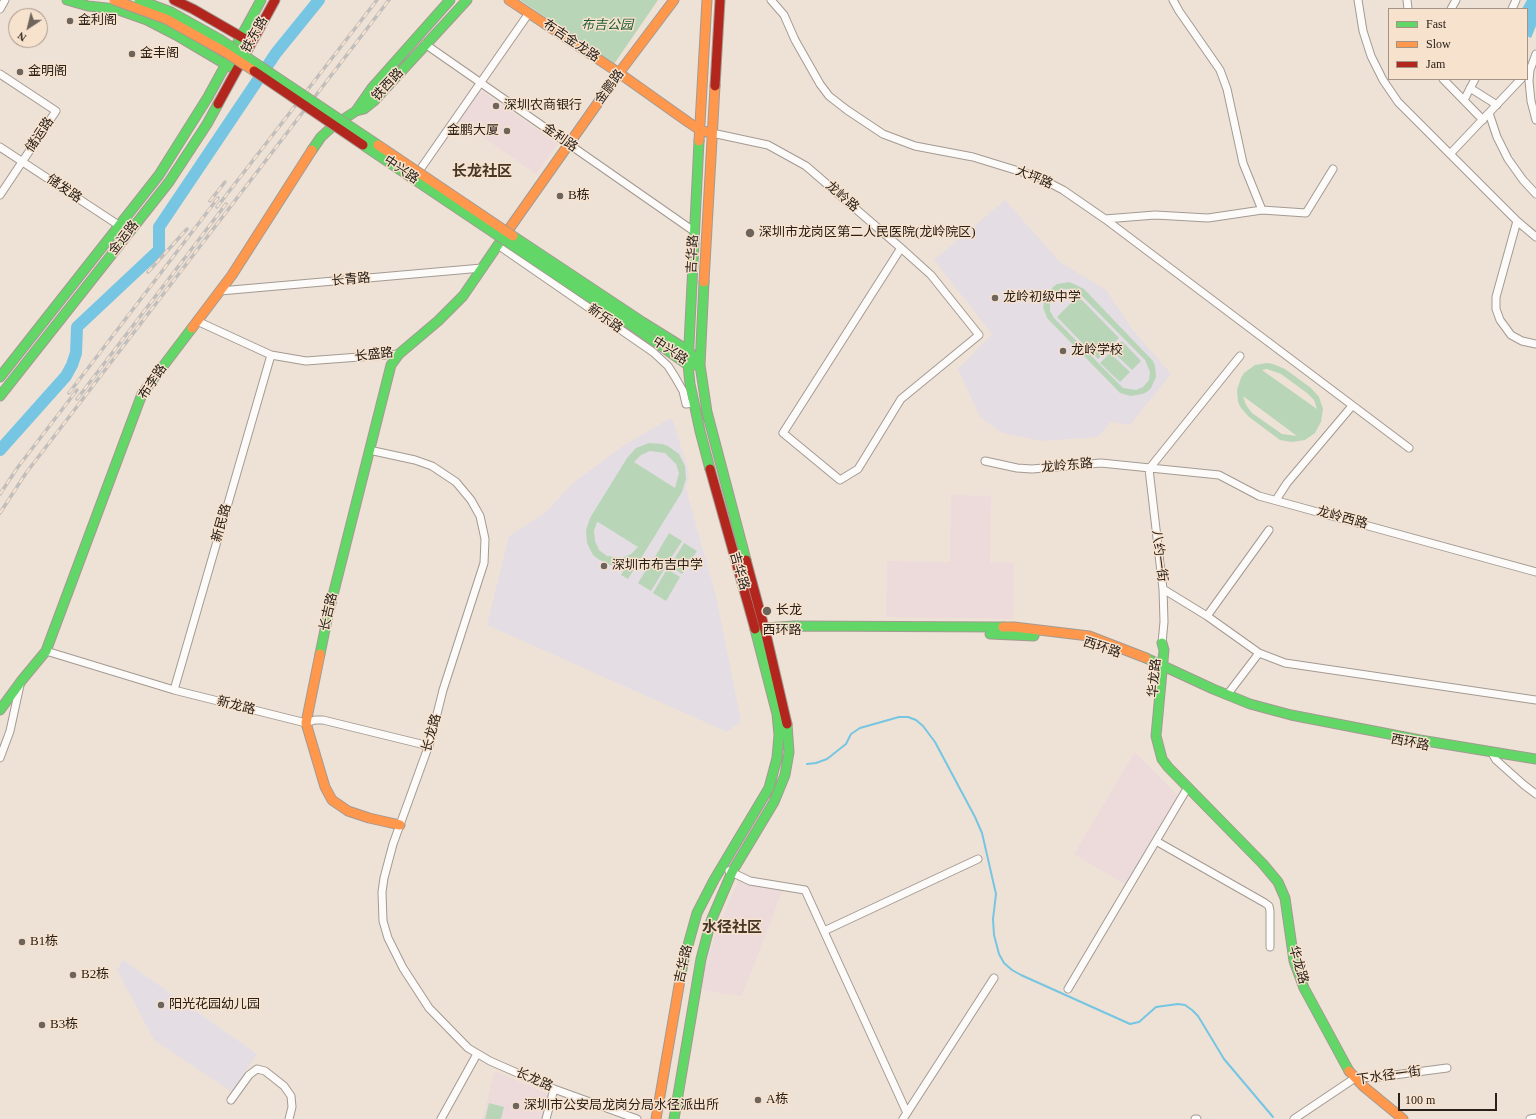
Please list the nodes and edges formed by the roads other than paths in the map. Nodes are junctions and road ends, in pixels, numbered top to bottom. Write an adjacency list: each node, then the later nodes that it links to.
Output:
1 (5, 0): 17 (street)
2 (67, 0): 25 (main road)
3 (114, 0): 64 (main road, 中兴路, bridge)
4 (139, 0): 64 (main road, 中兴路, bridge)
5 (174, 0): 21 (main road)
6 (261, 0): 21 (main road, 铁东路)
7 (275, 0): 22 (main road, 铁东路)
8 (450, 0): 19 (main road, 铁西路)
9 (467, 0): 20 (main road, 铁西路)
10 (509, 0): 18 (main road, 布吉金龙路)
11 (674, 0): 28 (main road, 金鹏路)
12 (707, 0): 42 (main road, 吉华路)
13 (720, 0): 43 (main road, 吉华路)
14 (771, 0): 53 (street, 大坪路)
15 (1173, 0): 52 (street)
16 (1358, 0): 46 (street)
17 (0, 9)
18 (529, 13): 28 (main road, 布吉金龙路); 33 (street)
19 (427, 25): 20 (main road); 37 (main road, 铁西路)
20 (436, 33): 23 (main road, 铁西路)
21 (240, 36): 22 (main road); 25 (main road, 铁东路)
22 (251, 42): 26 (main road, 铁东路)
23 (425, 44): 33 (street, 金利路); 37 (main road, 铁西路)
24 (1536, 54): 27 (street)
25 (225, 65): 26 (main road); 55 (main road, 金运路)
26 (236, 71): 56 (main road, 金运路)
27 (1531, 72): 40 (street)
28 (619, 73): 42 (main road, 布吉金龙路); 44 (main road, 金鹏路)
29 (0, 74): 47 (street, 储运路)
30 (1444, 80): 35 (street)
31 (1474, 80): 34 (street)
32 (1520, 80): 36 (street)
33 (480, 83): 44 (street, 金利路); 49 (street)
34 (1470, 88): 35 (street); 36 (street)
35 (1464, 100): 39 (street)
36 (1497, 105): 38 (street)
37 (356, 111): 41 (main road, 布李路)
38 (1489, 113): 39 (street); 50 (street)
39 (1483, 120): 46 (street)
40 (1536, 120)
41 (338, 123): 49 (street); 59 (street); 62 (main road, 布李路)
42 (700, 130): 43 (main road, 布吉金龙路); 57 (main road, 吉华路)
43 (712, 133): 60 (street, 龙岭路); 71 (main road, 吉华路)
44 (569, 144): 57 (street, 金利路); 59 (main road, 金鹏路)
45 (0, 147): 47 (street, 储发路)
46 (1450, 154): 54 (street)
47 (22, 162): 51 (street, 储运路); 55 (street, 储发路)
48 (1333, 169): 52 (street)
49 (417, 174): 59 (street)
50 (1536, 194)
51 (0, 195)
52 (1262, 210): 53 (street)
53 (1105, 219): 75 (street, 大坪路)
54 (1517, 221): 58 (street); 65 (street)
55 (119, 226): 56 (street, 储发路); 72 (main road, 金运路)
56 (129, 232): 73 (main road, 金运路)
57 (695, 232): 66 (main road, 吉华路)
58 (1536, 237)
59 (502, 239): 61 (main road, 长盛路); 74 (street, 新乐路)
60 (901, 248): 60 (street, 龙岭路)
61 (482, 268): 62 (street, 长青路); 67 (main road, 长盛路)
62 (220, 291): 63 (main road, 布李路)
63 (197, 321): 68 (street, 长盛路); 87 (main road, 布李路)
64 (642, 327): 66 (main road, 中兴路); 70 (main road, 中兴路)
65 (1536, 344)
66 (689, 351): 70 (main road, 吉华路); 71 (main road, 中兴路)
67 (399, 354): 68 (street, 长盛路); 77 (main road, 长吉路)
68 (271, 355): 91 (street, 新民路)
69 (1240, 356): 79 (street)
70 (688, 364): 71 (main road, 中兴路); 74 (main road, 吉华路)
71 (700, 365): 85 (main road, 吉华路)
72 (0, 377)
73 (0, 396)
74 (694, 402): 85 (main road, 吉华路)
75 (1352, 406): 76 (street, 大坪路); 80 (street)
76 (1408, 448)
77 (369, 450): 95 (main road, 长吉路); 96 (street, 长龙路)
78 (985, 461): 79 (street, 龙岭东路)
79 (1149, 469): 80 (street, 龙岭西路); 83 (street, 八约一街)
80 (1276, 500): 82 (street, 龙岭西路)
81 (1269, 530): 84 (street)
82 (1536, 572)
83 (1163, 589): 84 (street); 86 (street, 八约一街)
84 (1208, 616): 88 (street)
85 (762, 632): 89 (main road, 西环路); 106 (main road, 吉华路); 107 (main road, 吉华路)
86 (1162, 643): 89 (main road, 华龙路)
87 (46, 652): 90 (main road, 布李路); 91 (street, 新龙路)
88 (1259, 653): 92 (street); 93 (street)
89 (1159, 666): 92 (main road, 西环路); 97 (main road, 西环路); 101 (main road, 华龙路); 114 (main road, 华龙路)
90 (22, 680): 94 (main road, 布李路); 98 (street)
91 (174, 690): 95 (street, 新龙路)
92 (1227, 695): 97 (main road, 西环路)
93 (1536, 700)
94 (0, 710)
95 (306, 724): 96 (street, 新龙路); 103 (main road, 长吉路)
96 (428, 746): 103 (street, 长龙路)
97 (1494, 756): 99 (main road, 西环路); 100 (main road, 西环路); 102 (street)
98 (0, 758)
99 (1536, 759)
100 (1536, 766)
101 (1186, 792): 104 (street); 114 (main road, 华龙路)
102 (1536, 794)
103 (400, 825): 112 (street, 长龙路)
104 (1156, 841): 109 (street); 111 (street)
105 (978, 859): 108 (street)
106 (722, 866): 107 (street); 123 (main road, 吉华路)
107 (732, 872): 108 (street); 124 (main road, 吉华路)
108 (824, 931): 117 (street)
109 (1270, 947)
110 (994, 978): 117 (street)
111 (1068, 988)
112 (477, 1054): 115 (street, 长龙路); 120 (street)
113 (1447, 1068): 114 (street, 下水径一街)
114 (1353, 1079): 125 (street, 下水径一街); 126 (main road, 华龙路); 127 (main road, 华龙路)
115 (554, 1088): 121 (street); 122 (street, 长龙路)
116 (231, 1100): 119 (street)
117 (905, 1116)
118 (1536, 1118): 128 (street)
119 (289, 1119)
120 (440, 1119)
121 (546, 1119)
122 (637, 1119)
123 (656, 1119)
124 (674, 1119)
125 (1294, 1119)
126 (1395, 1119)
127 (1403, 1119)
128 (1530, 1119)

